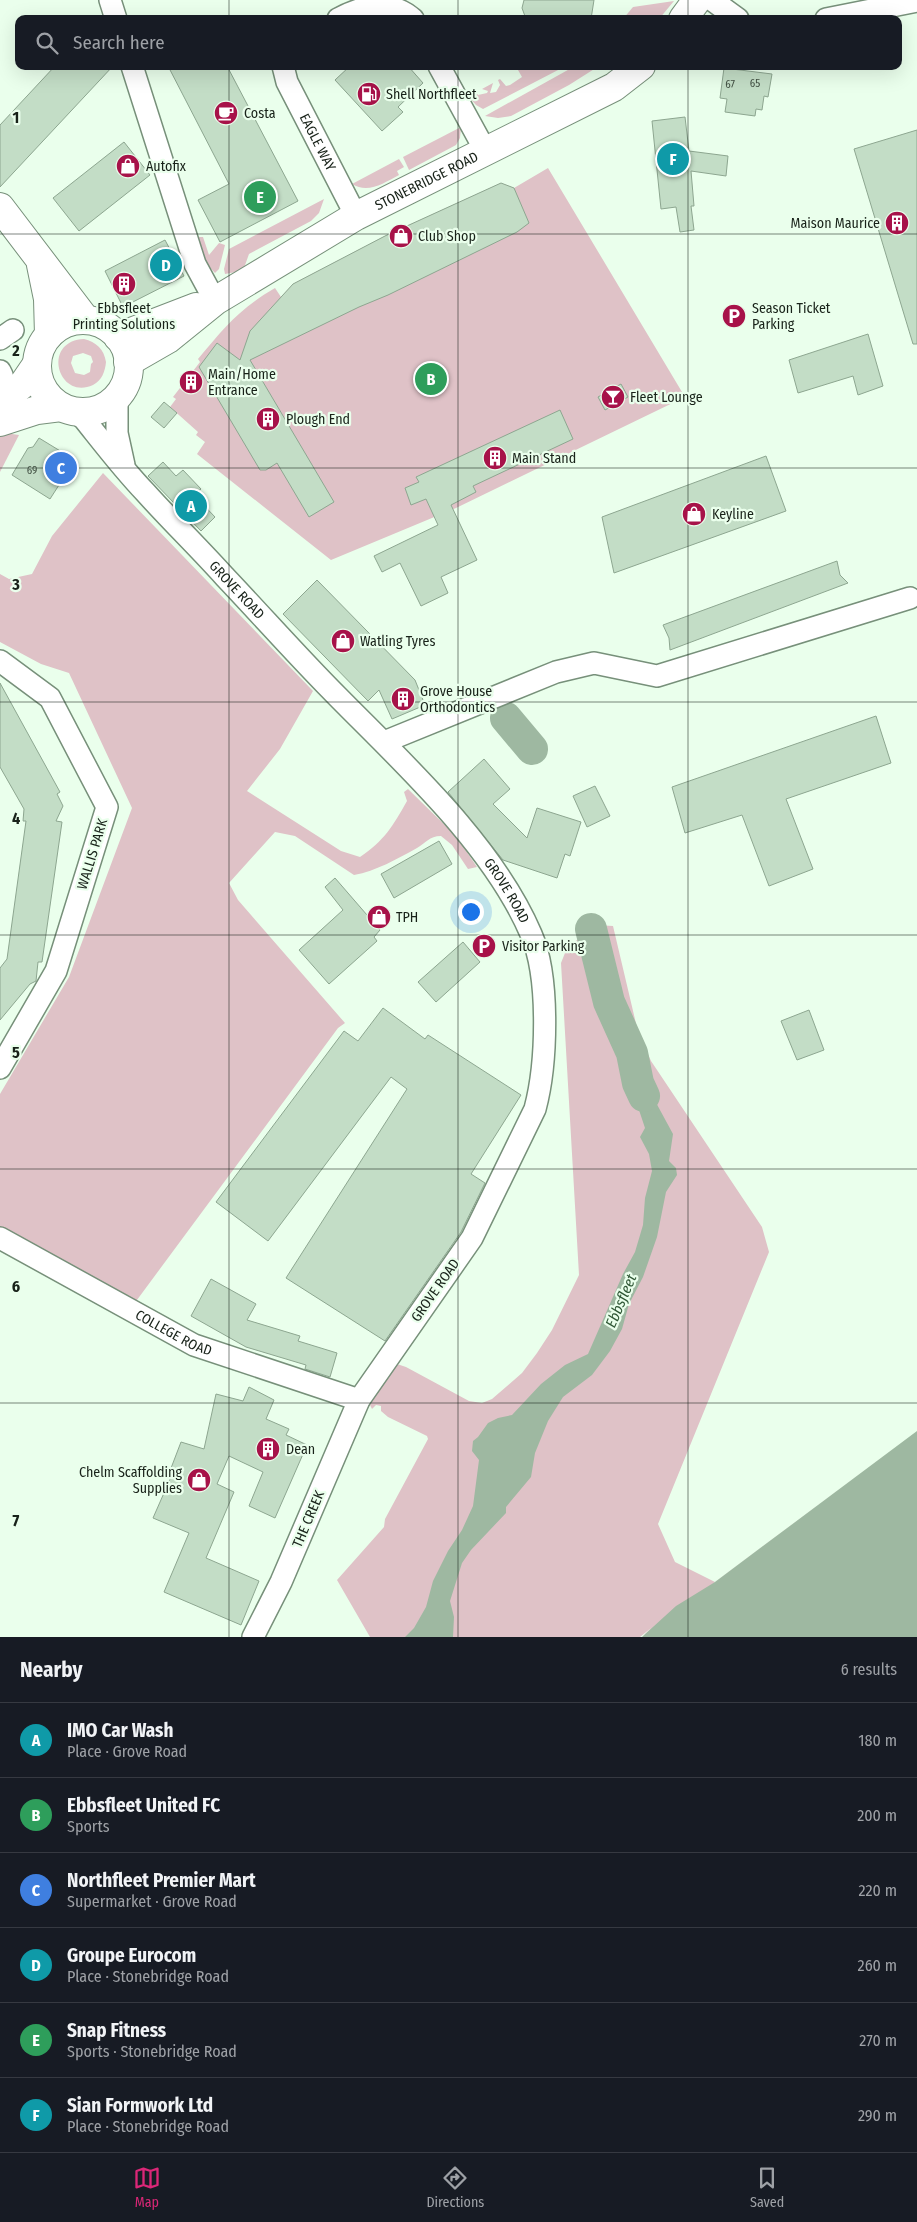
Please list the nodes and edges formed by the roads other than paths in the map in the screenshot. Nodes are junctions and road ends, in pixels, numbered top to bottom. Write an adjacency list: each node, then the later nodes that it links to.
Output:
1 (110, 0): 6 (street)
2 (697, 0): 9 (main road)
3 (712, 0): 10 (street)
4 (917, 1): 5 (street)
5 (835, 12)
6 (115, 15)
7 (345, 15): 8 (street)
8 (409, 15)
9 (686, 15)
10 (733, 15)
11 (133, 70): 19 (street)
12 (284, 70): 17 (street, EAGLE WAY)
13 (441, 70): 15 (street)
14 (636, 70): 15 (main road, STONEBRIDGE ROAD)
15 (486, 152): 17 (main road, STONEBRIDGE ROAD)
16 (0, 207): 18 (main road)
17 (356, 216): 19 (main road, STONEBRIDGE ROAD)
18 (40, 261): 20 (main road); 21 (main road)
19 (215, 301): 22 (main road, STONEBRIDGE ROAD)
20 (86, 320): 21 (main road); 22 (main road)
21 (49, 335): 23 (main road)
22 (123, 349): 24 (main road)
23 (37, 364): 25 (main road); 26 (main road)
24 (117, 396): 26 (main road); 28 (street, GROVE ROAD)
25 (0, 403)
26 (68, 409): 27 (main road); 28 (street, GROVE ROAD)
27 (0, 422)
28 (126, 471): 31 (street, GROVE ROAD)
29 (910, 598): 31 (street)
30 (0, 660): 32 (street, WALLIS PARK)
31 (384, 742): 34 (street, GROVE ROAD)
32 (0, 1068)
33 (0, 1238): 34 (street, COLLEGE ROAD)
34 (359, 1400): 35 (street, THE CREEK)
35 (253, 1637)

